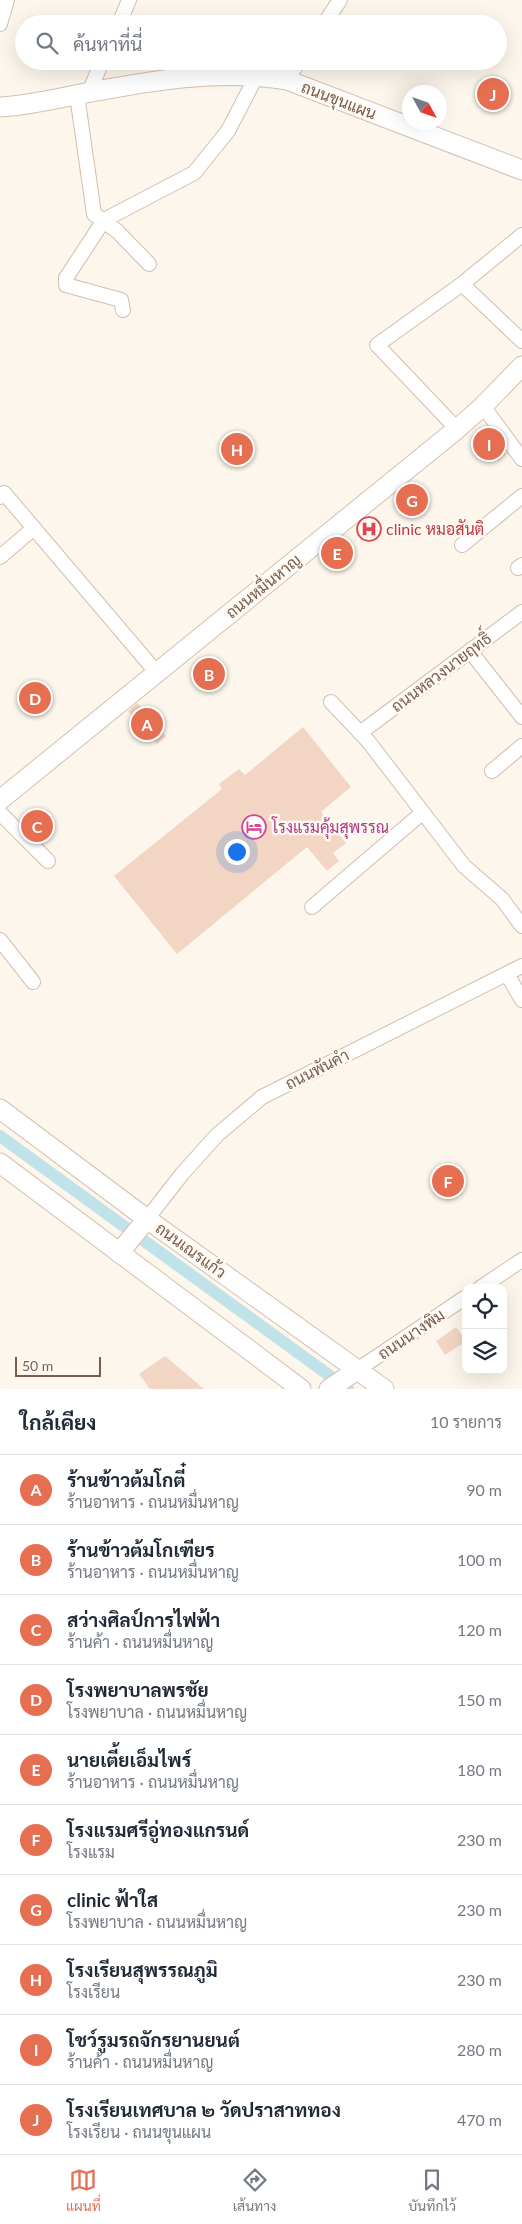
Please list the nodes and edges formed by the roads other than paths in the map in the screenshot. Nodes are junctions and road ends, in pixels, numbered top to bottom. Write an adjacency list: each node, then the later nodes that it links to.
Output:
1 (6, 0): 6 (street)
2 (129, 0): 4 (street)
3 (340, 0): 5 (street)
4 (122, 15)
5 (330, 15)
6 (0, 24)
7 (97, 70): 11 (street)
8 (293, 70): 10 (street)
9 (257, 75): 10 (street, ถนนขุนแผน); 11 (street, ถนนขุนแผน); 14 (street)
10 (286, 80): 13 (street, ถนนขุนแผน)
11 (83, 94): 12 (street, ถนนขุนแผน); 14 (street)
12 (0, 107)
13 (522, 170)
14 (104, 220): 16 (street); 18 (street)
15 (522, 235): 17 (street)
16 (149, 264)
17 (462, 284): 19 (street); 22 (street)
18 (122, 310)
19 (522, 342)
20 (522, 366): 21 (street, ถนนหมื่นหาญ)
21 (483, 406): 22 (street, ถนนหมื่นหาญ); 23 (street)
22 (457, 428): 31 (street, ถนนหมื่นหาญ)
23 (522, 459)
24 (522, 496): 27 (street)
25 (0, 497): 26 (street)
26 (34, 528): 28 (street); 31 (street)
27 (462, 545)
28 (0, 556)
29 (522, 612): 30 (street, ถนนหลวงนายฤทธิ์)
30 (470, 650): 33 (street); 34 (street, ถนนหลวงนายฤทธิ์)
31 (157, 672): 37 (street, ถนนหมื่นหาญ)
32 (330, 702): 34 (street)
33 (522, 717)
34 (360, 733): 39 (street)
35 (522, 746): 36 (street)
36 (492, 771)
37 (0, 800)
38 (0, 813): 40 (street)
39 (422, 813): 41 (street); 42 (street)
40 (48, 861)
41 (312, 907)
42 (522, 926)
43 (0, 940): 46 (street)
44 (522, 966): 45 (street, ถนนพันคำ)
45 (507, 974): 47 (street); 50 (street, ถนนพันคำ)
46 (33, 982)
47 (522, 1000)
48 (0, 1109): 50 (street, ถนนเณรแก้ว)
49 (0, 1163): 50 (street, ถนนเณรแก้ว)
50 (133, 1236): 54 (street, ถนนเณรแก้ว); 55 (street, ถนนเณรแก้ว)
51 (522, 1260): 52 (street)
52 (486, 1284)
53 (462, 1300): 54 (street, ถนนนางพิม)
54 (357, 1370): 56 (street); 57 (street, ถนนเณรแก้ว)
55 (300, 1389)
56 (329, 1389)
57 (384, 1389)

